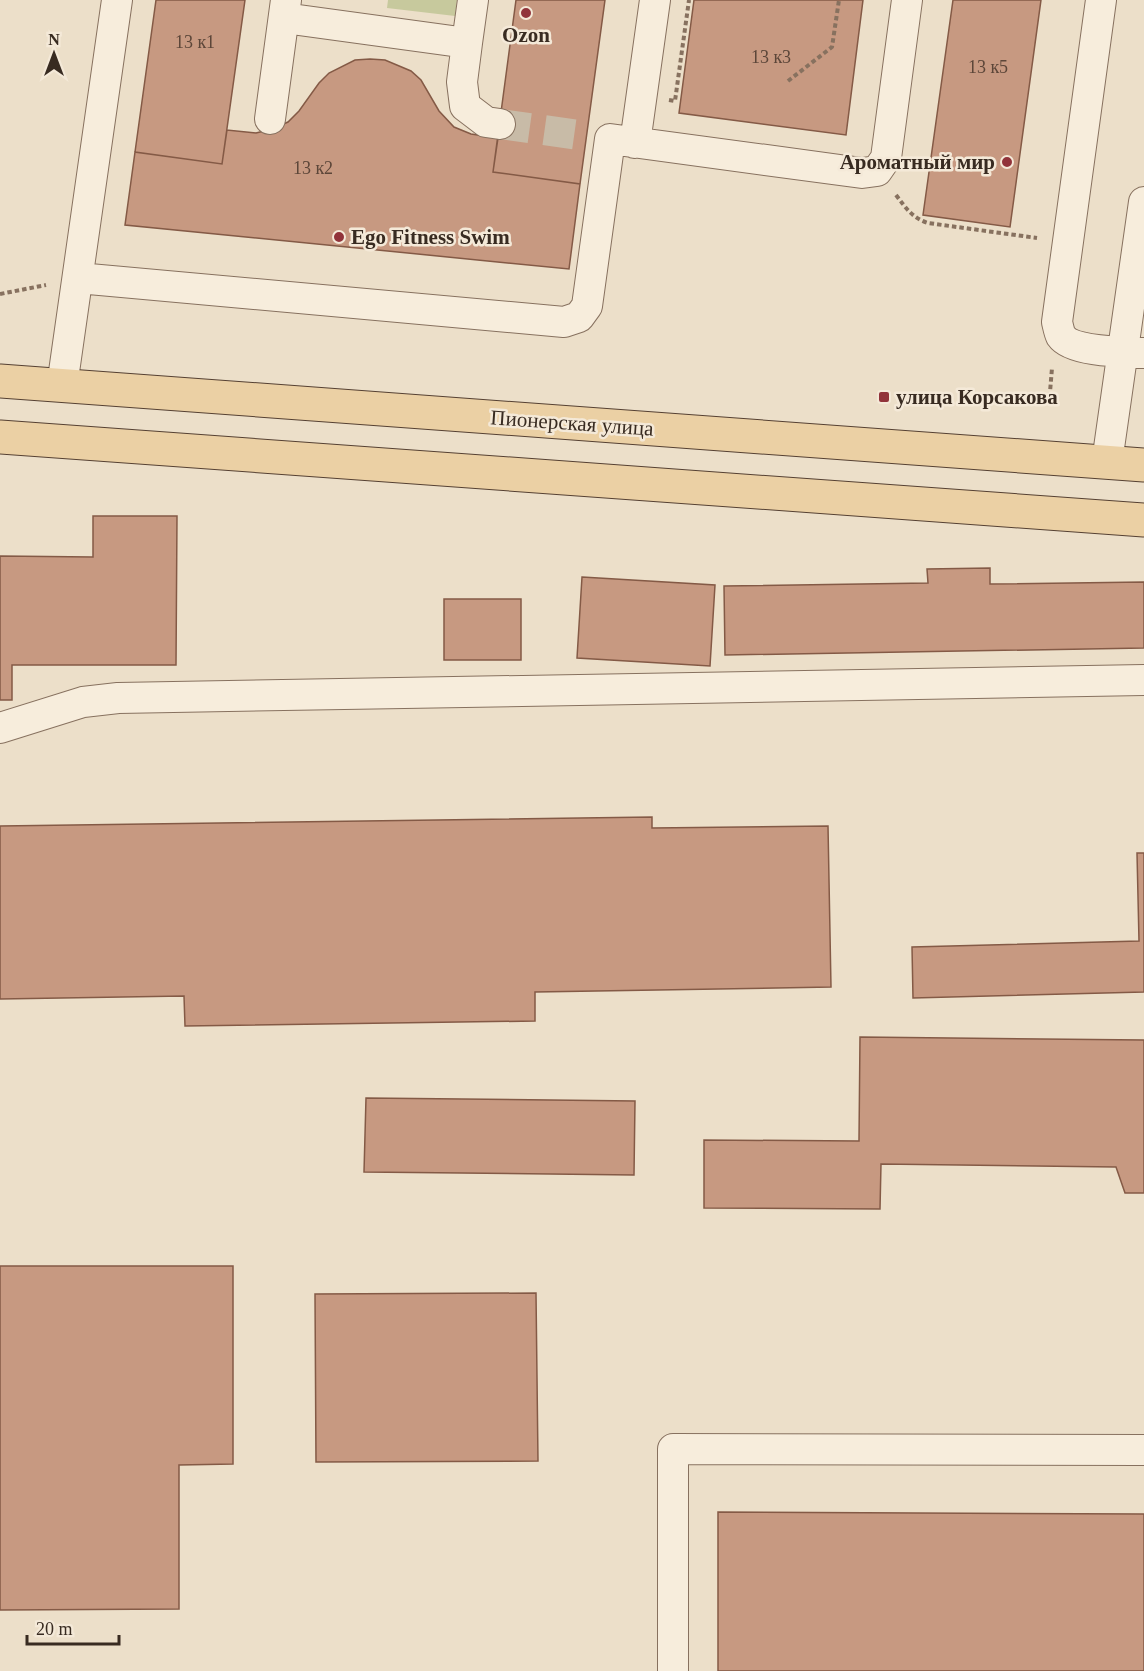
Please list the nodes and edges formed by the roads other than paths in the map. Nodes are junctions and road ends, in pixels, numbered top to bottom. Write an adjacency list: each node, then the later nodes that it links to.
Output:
1 (117, 0): 12 (street)
2 (473, 0): 7 (street)
3 (655, 0): 10 (street)
4 (907, 0): 10 (street)
5 (1101, 0): 13 (street)
6 (285, 9): 7 (street); 8 (street)
7 (467, 43): 9 (street)
8 (270, 119)
9 (500, 124)
10 (610, 139): 12 (street)
11 (1144, 202): 13 (street)
12 (78, 278): 15 (street)
13 (1133, 353): 17 (street)
14 (0, 381): 15 (main road, Пионерская улица)
15 (62, 386): 17 (main road, Пионерская улица)
16 (0, 437): 19 (main road)
17 (1107, 462): 18 (main road, Пионерская улица)
18 (1144, 465)
19 (1144, 520)
20 (1144, 680): 21 (street)
21 (0, 728)
22 (1144, 1449): 23 (street)
23 (673, 1671)

